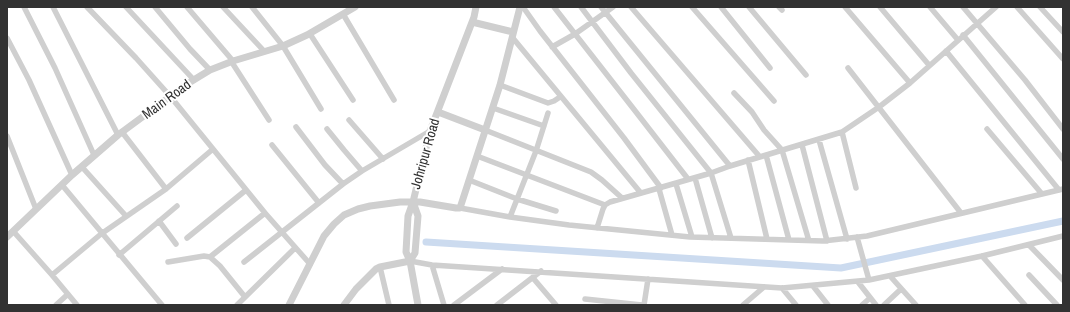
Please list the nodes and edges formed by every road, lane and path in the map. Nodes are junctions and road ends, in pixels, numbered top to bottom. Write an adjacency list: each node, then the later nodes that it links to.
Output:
1 (24, 7): 83 (street)
2 (53, 7): 75 (street)
3 (87, 7): 55 (street)
4 (126, 7): 51 (street)
5 (155, 7): 49 (street)
6 (187, 7): 45 (street)
7 (223, 7): 42 (street)
8 (252, 7): 40 (street)
9 (355, 7): 29 (street, Main Road)
10 (477, 7): 30 (street, Johripur Road)
11 (520, 7): 34 (street)
12 (523, 7): 41 (street)
13 (554, 7): 36 (street)
14 (581, 7): 31 (street)
15 (601, 7): 28 (street)
16 (613, 7): 28 (street)
17 (631, 7): 85 (street)
18 (692, 7): 59 (street)
19 (721, 7): 47 (street)
20 (749, 7): 50 (street)
21 (845, 7): 52 (street)
22 (930, 7): 39 (street)
23 (963, 7): 32 (street)
24 (1017, 7): 44 (street)
25 (1040, 7): 33 (street)
26 (883, 8): 46 (street)
27 (993, 8): 32 (street)
28 (606, 12): 31 (street); 89 (street)
29 (343, 14): 35 (street, Main Road); 58 (street)
30 (473, 19): 34 (street); 63 (street, Johripur Road)
31 (592, 22): 36 (street); 92 (street)
32 (977, 23): 37 (street); 71 (street)
33 (1063, 32)
34 (510, 33): 53 (street); 56 (street)
35 (310, 34): 40 (street, Main Road); 57 (street)
36 (575, 34): 41 (street); 96 (street)
37 (964, 35): 39 (street); 87 (street)
38 (7, 38): 93 (street)
39 (958, 40): 43 (street)
40 (283, 46): 42 (street, Main Road); 62 (street)
41 (552, 47): 101 (street)
42 (264, 51): 45 (street, Main Road)
43 (946, 51): 46 (street); 104 (street)
44 (1063, 58)
45 (232, 61): 49 (street, Main Road); 65 (street)
46 (929, 65): 52 (street)
47 (770, 68)
48 (848, 68): 60 (street)
49 (210, 70): 51 (street, Main Road)
50 (806, 75)
51 (194, 80): 55 (street, Main Road)
52 (910, 83): 60 (street)
53 (500, 85): 56 (street); 61 (street)
54 (734, 93): 81 (street)
55 (170, 96): 75 (street, Main Road); 80 (street)
56 (560, 96): 106 (street)
57 (354, 100)
58 (394, 100)
59 (774, 102)
60 (878, 107): 74 (street); 118 (street)
61 (493, 108): 67 (street); 72 (street)
62 (321, 109)
63 (438, 112): 72 (street); 73 (street, Johripur Road)
64 (548, 113): 67 (street)
65 (269, 120)
66 (349, 120): 86 (street)
67 (544, 126): 82 (street)
68 (296, 127): 98 (street)
69 (987, 128): 107 (street)
70 (328, 129): 91 (street)
71 (1063, 129)
72 (485, 130): 82 (street); 84 (street)
73 (430, 131): 86 (street); 110 (street, Johripur Road)
74 (842, 132): 77 (street); 102 (street)
75 (120, 133): 83 (street, Main Road); 103 (street)
76 (7, 136): 115 (street)
77 (819, 140): 79 (street); 135 (street)
78 (272, 145): 111 (street)
79 (802, 145): 81 (street); 138 (street)
80 (213, 149): 103 (street); 105 (street)
81 (782, 150): 85 (street); 137 (street)
82 (536, 151): 94 (street); 108 (street)
83 (94, 155): 90 (street, Main Road)
84 (477, 156): 94 (street); 97 (street)
85 (763, 156): 88 (street); 136 (street)
86 (383, 159): 91 (street)
87 (1063, 159)
88 (748, 160): 89 (street); 134 (street)
89 (730, 166): 92 (street)
90 (82, 167): 93 (street, Main Road); 119 (street)
91 (362, 170): 98 (street)
92 (711, 173): 95 (street); 132 (street)
93 (72, 175): 100 (street, Main Road)
94 (526, 175): 109 (street); 112 (street)
95 (695, 178): 96 (street); 131 (street)
96 (688, 179): 99 (street)
97 (469, 180): 109 (street); 114 (street)
98 (343, 184): 111 (street)
99 (676, 184): 101 (street); 129 (street)
100 (62, 185): 115 (street, Main Road); 125 (street)
101 (660, 188): 106 (street); 126 (street)
102 (856, 188)
103 (166, 189): 119 (street)
104 (1061, 189): 107 (street)
105 (246, 190): 117 (street); 130 (street)
106 (640, 192): 108 (street)
107 (1042, 194): 118 (street)
108 (622, 198): 112 (street)
109 (518, 199): 116 (street); 120 (street)
110 (413, 202): 114 (street); 147 (street, Johripur Road); 147 (street); 148 (street)
111 (319, 203): 124 (street)
112 (605, 205): 122 (street)
113 (177, 206): 121 (street)
114 (460, 208): 120 (street)
115 (36, 209): 123 (street, Main Road)
116 (556, 211)
117 (265, 213): 124 (street); 144 (street)
118 (961, 213): 133 (street)
119 (126, 216): 125 (street)
120 (510, 217): 122 (street)
121 (159, 222): 139 (street); 142 (street)
122 (597, 228): 126 (street)
123 (13, 231): 128 (street, Main Road); 153 (street)
124 (281, 232): 141 (street); 146 (street)
125 (102, 234): 142 (street); 153 (street)
126 (672, 236): 129 (street)
127 (1063, 236): 140 (street)
128 (7, 237)
129 (692, 237): 131 (street)
130 (187, 238)
131 (712, 238): 132 (street)
132 (731, 238): 134 (street)
133 (857, 238): 135 (street); 158 (street)
134 (767, 239): 136 (street)
135 (847, 239): 138 (street)
136 (789, 240): 137 (street)
137 (809, 241): 138 (street)
138 (827, 241)
139 (176, 244)
140 (1029, 245): 143 (street); 159 (street)
141 (295, 248): 148 (street); 166 (street)
142 (119, 255): 171 (street)
143 (982, 256): 155 (street); 189 (street)
144 (210, 257): 145 (street); 166 (street)
145 (168, 262)
146 (244, 262)
147 (410, 262): 149 (street); 150 (street); 176 (street, Johripur Road)
148 (310, 264): 173 (street)
149 (432, 265): 151 (street); 177 (street)
150 (380, 267): 174 (street); 175 (street)
151 (502, 269): 152 (street); 178 (street)
152 (541, 271): 156 (street); 157 (street)
153 (52, 275): 165 (street)
154 (1028, 275): 190 (street)
155 (890, 276): 158 (street); 164 (street)
156 (533, 278): 179 (street); 180 (street)
157 (648, 278): 162 (street); 181 (street)
158 (869, 280): 160 (street)
159 (1063, 280)
160 (858, 282): 161 (street); 167 (street)
161 (813, 286): 163 (street); 184 (street)
162 (764, 287): 163 (street); 182 (street)
163 (782, 288): 183 (street)
164 (901, 289): 187 (street); 188 (street)
165 (68, 294): 169 (street); 170 (street)
166 (245, 297): 172 (street)
167 (870, 298): 185 (street); 186 (street)
168 (585, 299): 181 (street)
169 (56, 305)
170 (77, 305)
171 (162, 305)
172 (237, 305)
173 (289, 305)
174 (344, 305)
175 (389, 305)
176 (418, 305)
177 (444, 305)
178 (454, 305)
179 (497, 305)
180 (556, 305)
181 (643, 305)
182 (743, 305)
183 (796, 305)
184 (828, 305)
185 (862, 305)
186 (876, 305)
187 (884, 305)
188 (916, 305)
189 (1025, 305)
190 (1057, 305)

